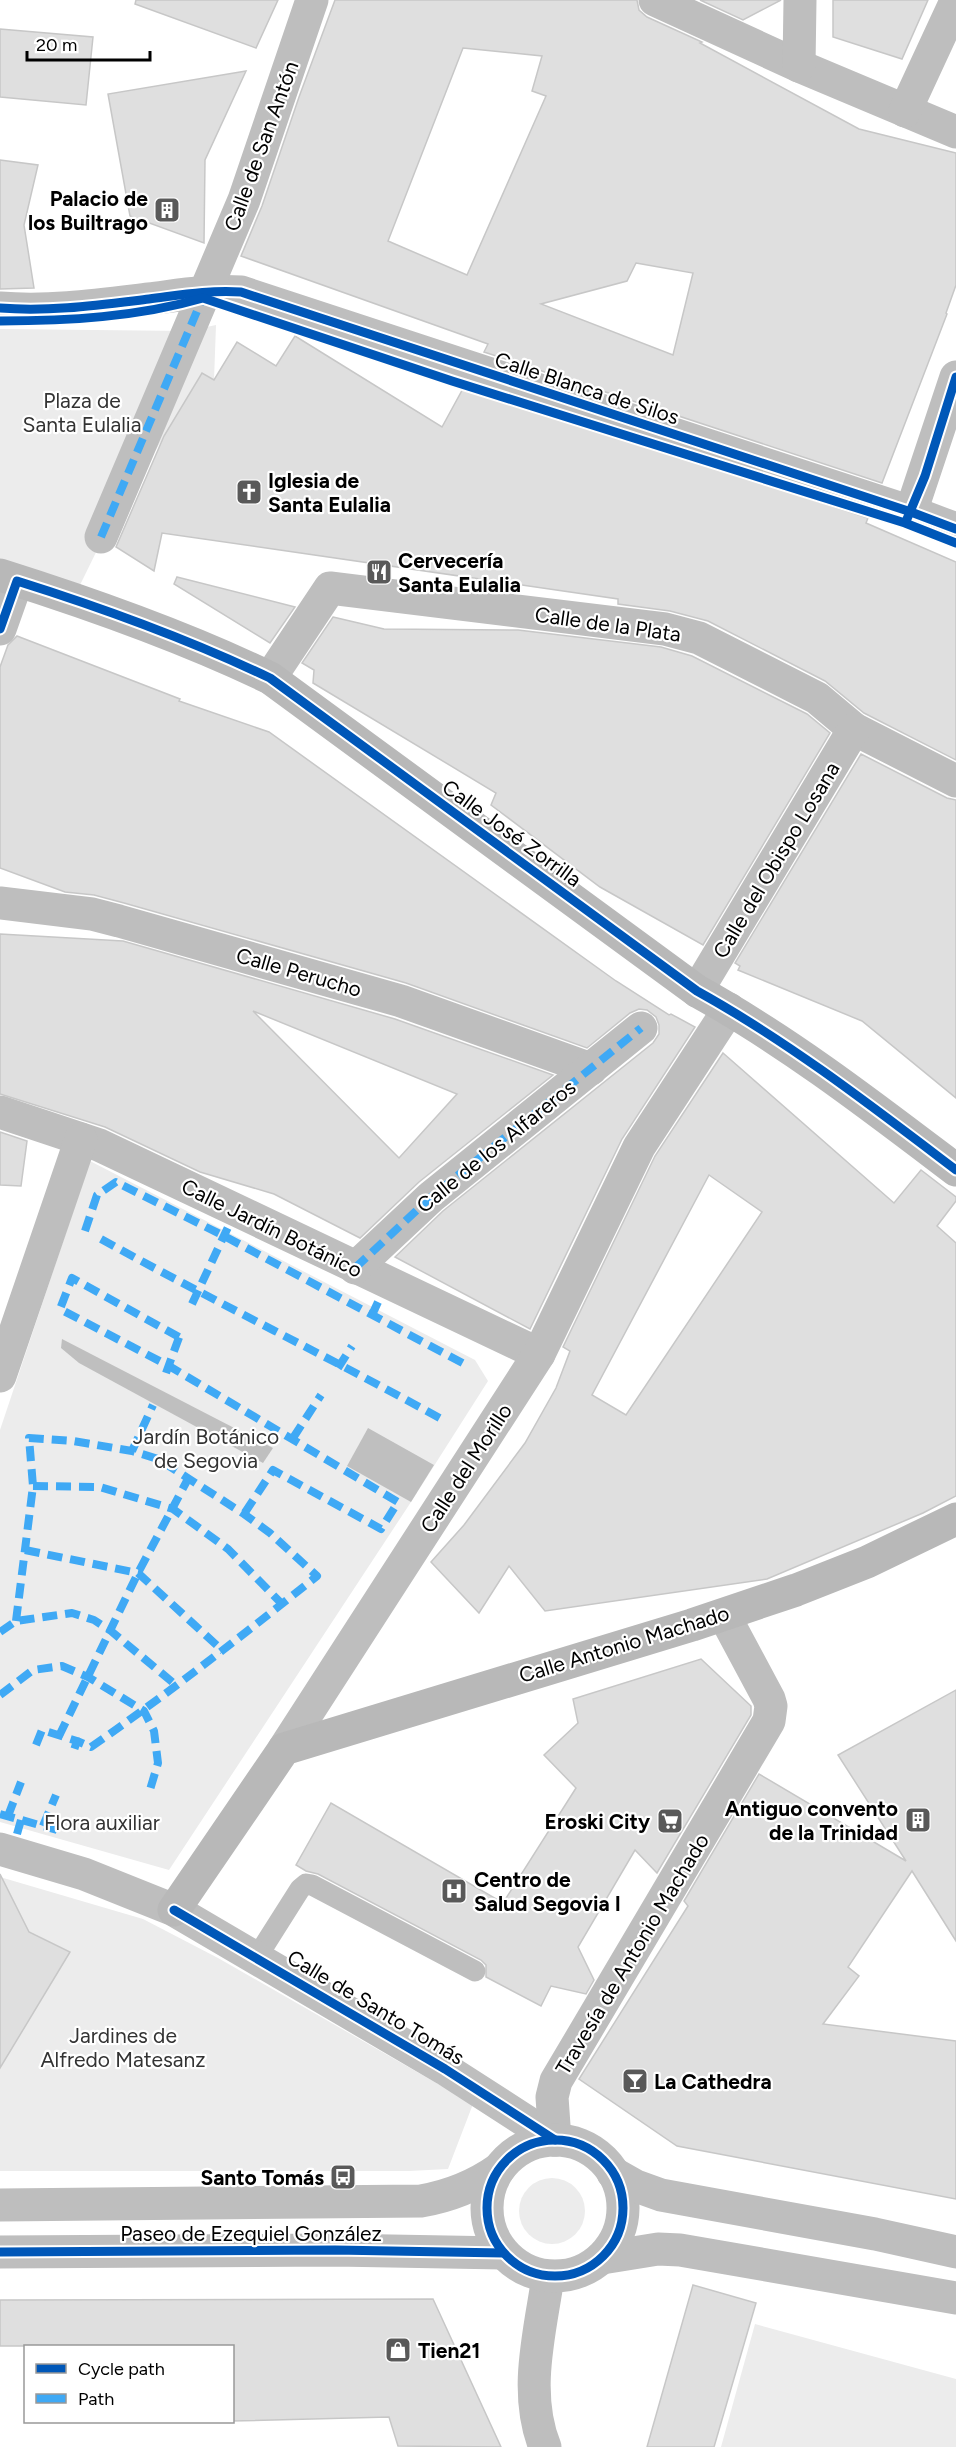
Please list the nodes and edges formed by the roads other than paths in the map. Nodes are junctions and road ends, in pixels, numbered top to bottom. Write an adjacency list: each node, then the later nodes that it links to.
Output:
1 (312, 0): 8 (street, Calle de San Antón)
2 (655, 0): 5 (street)
3 (800, 0): 5 (street)
4 (956, 1): 6 (street)
5 (800, 66): 6 (street)
6 (905, 111): 7 (street)
7 (956, 132)
8 (206, 290): 9 (street); 11 (street, Calle Blanca de Silos); 13 (street)
9 (0, 308)
10 (956, 377): 11 (street)
11 (915, 502): 12 (street, Calle Blanca de Silos)
12 (956, 529)
13 (101, 537)
14 (8, 578): 15 (street); 16 (street, Calle José Zorrilla)
15 (0, 629)
16 (270, 678): 17 (street, Calle de la Plata); 20 (street, Calle José Zorrilla)
17 (854, 729): 18 (street, Calle de la Plata); 20 (street, Calle del Obispo Losana)
18 (956, 781)
19 (0, 903): 23 (street, Calle Perucho)
20 (697, 991): 21 (street, Calle José Zorrilla)
21 (729, 1009): 26 (street, Calle José Zorrilla); 28 (street, Calle del Morillo)
22 (641, 1028): 23 (street, Calle de los Alfareros)
23 (591, 1069): 27 (street, Calle de los Alfareros)
24 (0, 1112): 25 (street, Calle Jardín Botánico)
25 (81, 1139): 27 (street, Calle Jardín Botánico); 29 (street)
26 (956, 1170)
27 (355, 1268): 28 (street, Calle Jardín Botánico)
28 (539, 1354): 32 (street, Calle del Morillo)
29 (0, 1376)
30 (956, 1519): 31 (street, Calle Antonio Machado)
31 (724, 1615): 32 (street, Calle Antonio Machado); 37 (street, Travesía de Antonio Machado)
32 (284, 1749): 34 (street, Calle del Morillo)
33 (0, 1849): 34 (street, Calle de Santo Tomás)
34 (174, 1910): 35 (street, Calle de Santo Tomás)
35 (257, 1957): 36 (lane, Calle de Santo Tomás); 37 (street, Calle de Santo Tomás)
36 (475, 1971)
37 (555, 2140): 38 (street); 39 (street)
38 (499, 2169): 40 (street, Paseo de Ezequiel González); 43 (street)
39 (613, 2173): 42 (street); 44 (street)
40 (0, 2205)
41 (0, 2252): 43 (street, Paseo de Ezequiel González)
42 (956, 2252)
43 (503, 2253): 45 (street)
44 (602, 2258): 45 (street); 46 (street)
45 (548, 2277): 47 (street)
46 (956, 2298)
47 (545, 2447)

